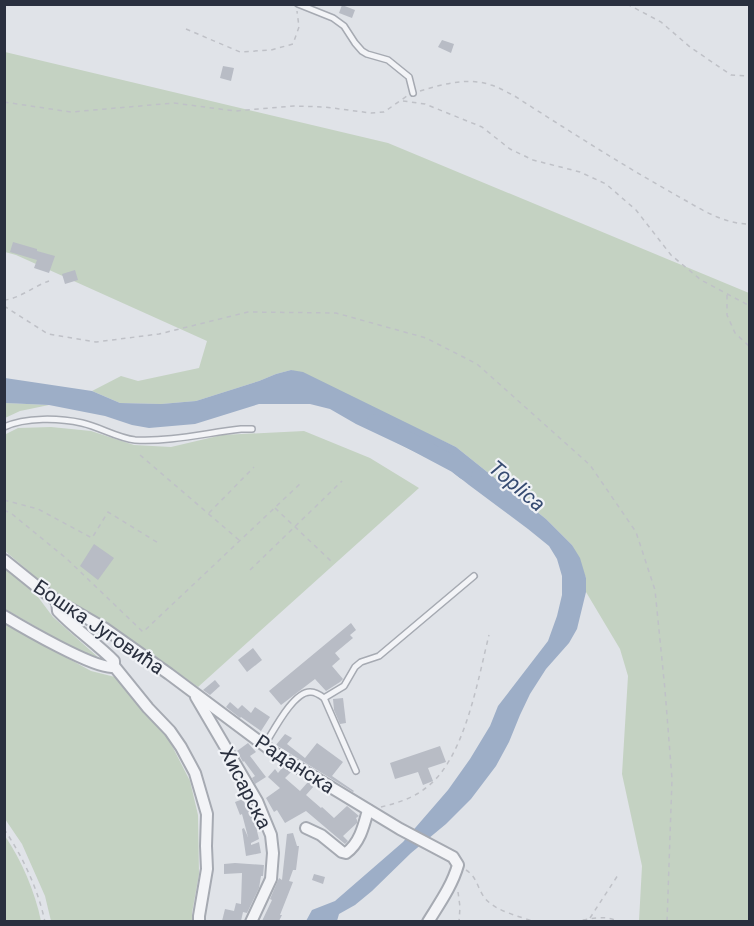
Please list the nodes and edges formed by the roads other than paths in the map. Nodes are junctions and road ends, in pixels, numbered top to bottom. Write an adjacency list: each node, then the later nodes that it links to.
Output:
1 (297, 4): 2 (lane)
2 (413, 93)
3 (4, 427): 4 (lane)
4 (252, 429)
5 (4, 560): 7 (street, Бошка Југовића)
6 (474, 576): 11 (lane)
7 (57, 601): 9 (street); 10 (street, Бошка Југовића)
8 (4, 616): 9 (street)
9 (114, 666): 16 (street)
10 (195, 694): 12 (street, Раданска); 17 (street, Хисарска)
11 (324, 699): 12 (lane); 13 (lane)
12 (264, 746): 14 (street, Раданска)
13 (356, 771)
14 (370, 811): 15 (street); 18 (street, Раданска)
15 (306, 828)
16 (199, 921)
17 (251, 921)
18 (428, 921)

